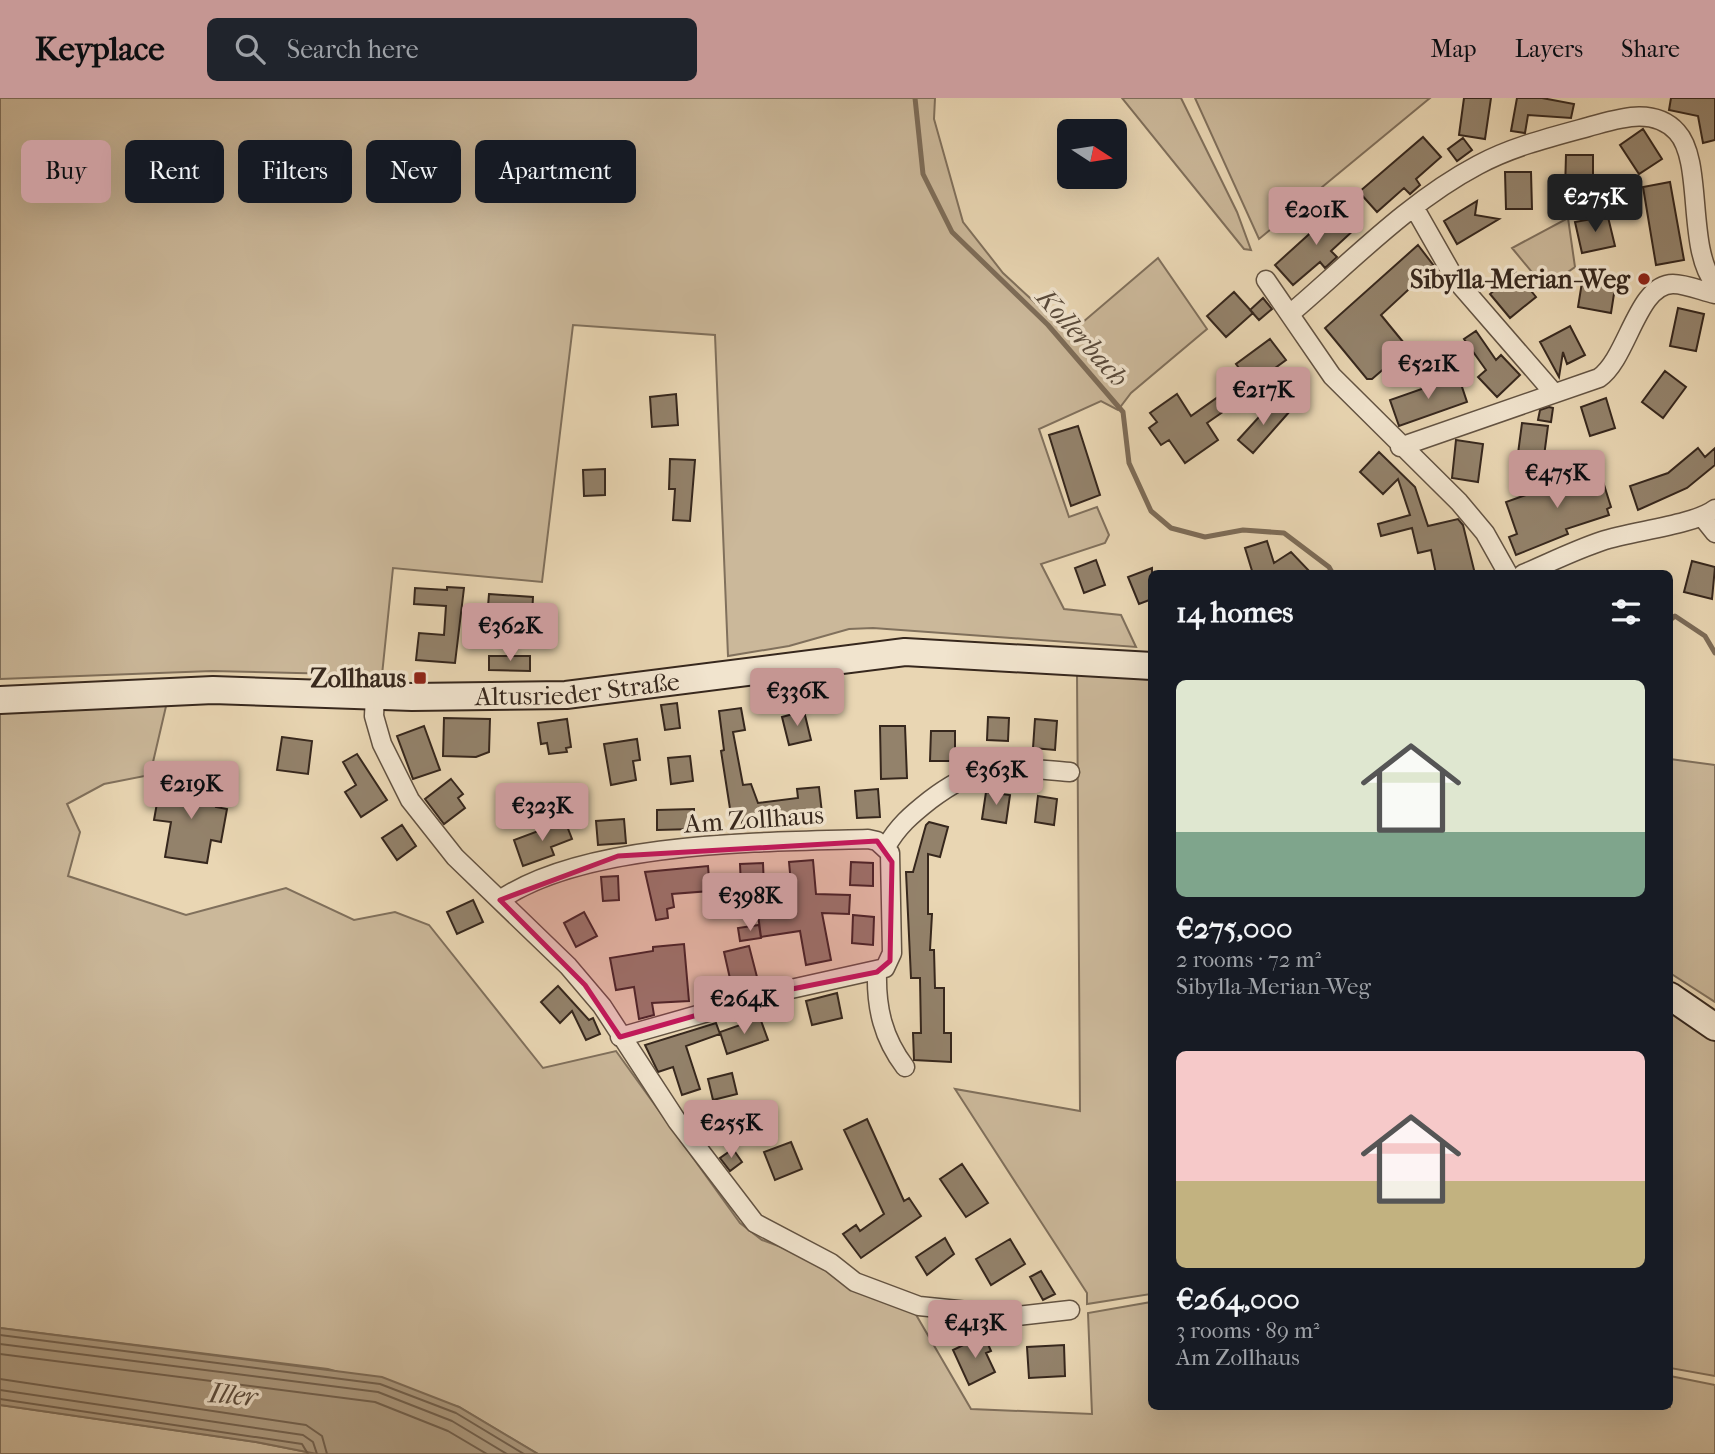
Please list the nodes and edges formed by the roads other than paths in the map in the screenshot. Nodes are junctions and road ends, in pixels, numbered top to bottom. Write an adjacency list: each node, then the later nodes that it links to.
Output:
1 (1414, 207): 2 (street); 7 (street); 8 (street)
2 (1702, 264): 4 (street); 5 (street)
3 (1266, 280): 7 (street)
4 (1715, 284)
5 (1685, 286): 6 (street); 8 (street)
6 (1715, 294)
7 (1291, 313): 9 (street)
8 (1553, 392): 9 (street)
9 (1400, 447): 12 (street)
10 (1709, 514): 11 (street); 13 (street)
11 (1715, 533)
12 (1506, 570)
13 (1533, 570)
14 (1148, 666): 15 (main road, Altusrieder Straße)
15 (375, 695): 16 (main road, Altusrieder Straße); 19 (street)
16 (0, 700)
17 (1070, 772): 18 (street)
18 (886, 848): 19 (street, Am Zollhaus); 20 (street)
19 (500, 900): 23 (street)
20 (877, 972): 23 (street); 24 (street)
21 (1673, 998): 22 (main road)
22 (1715, 1027)
23 (620, 1037): 25 (street)
24 (905, 1067)
25 (1070, 1310)

